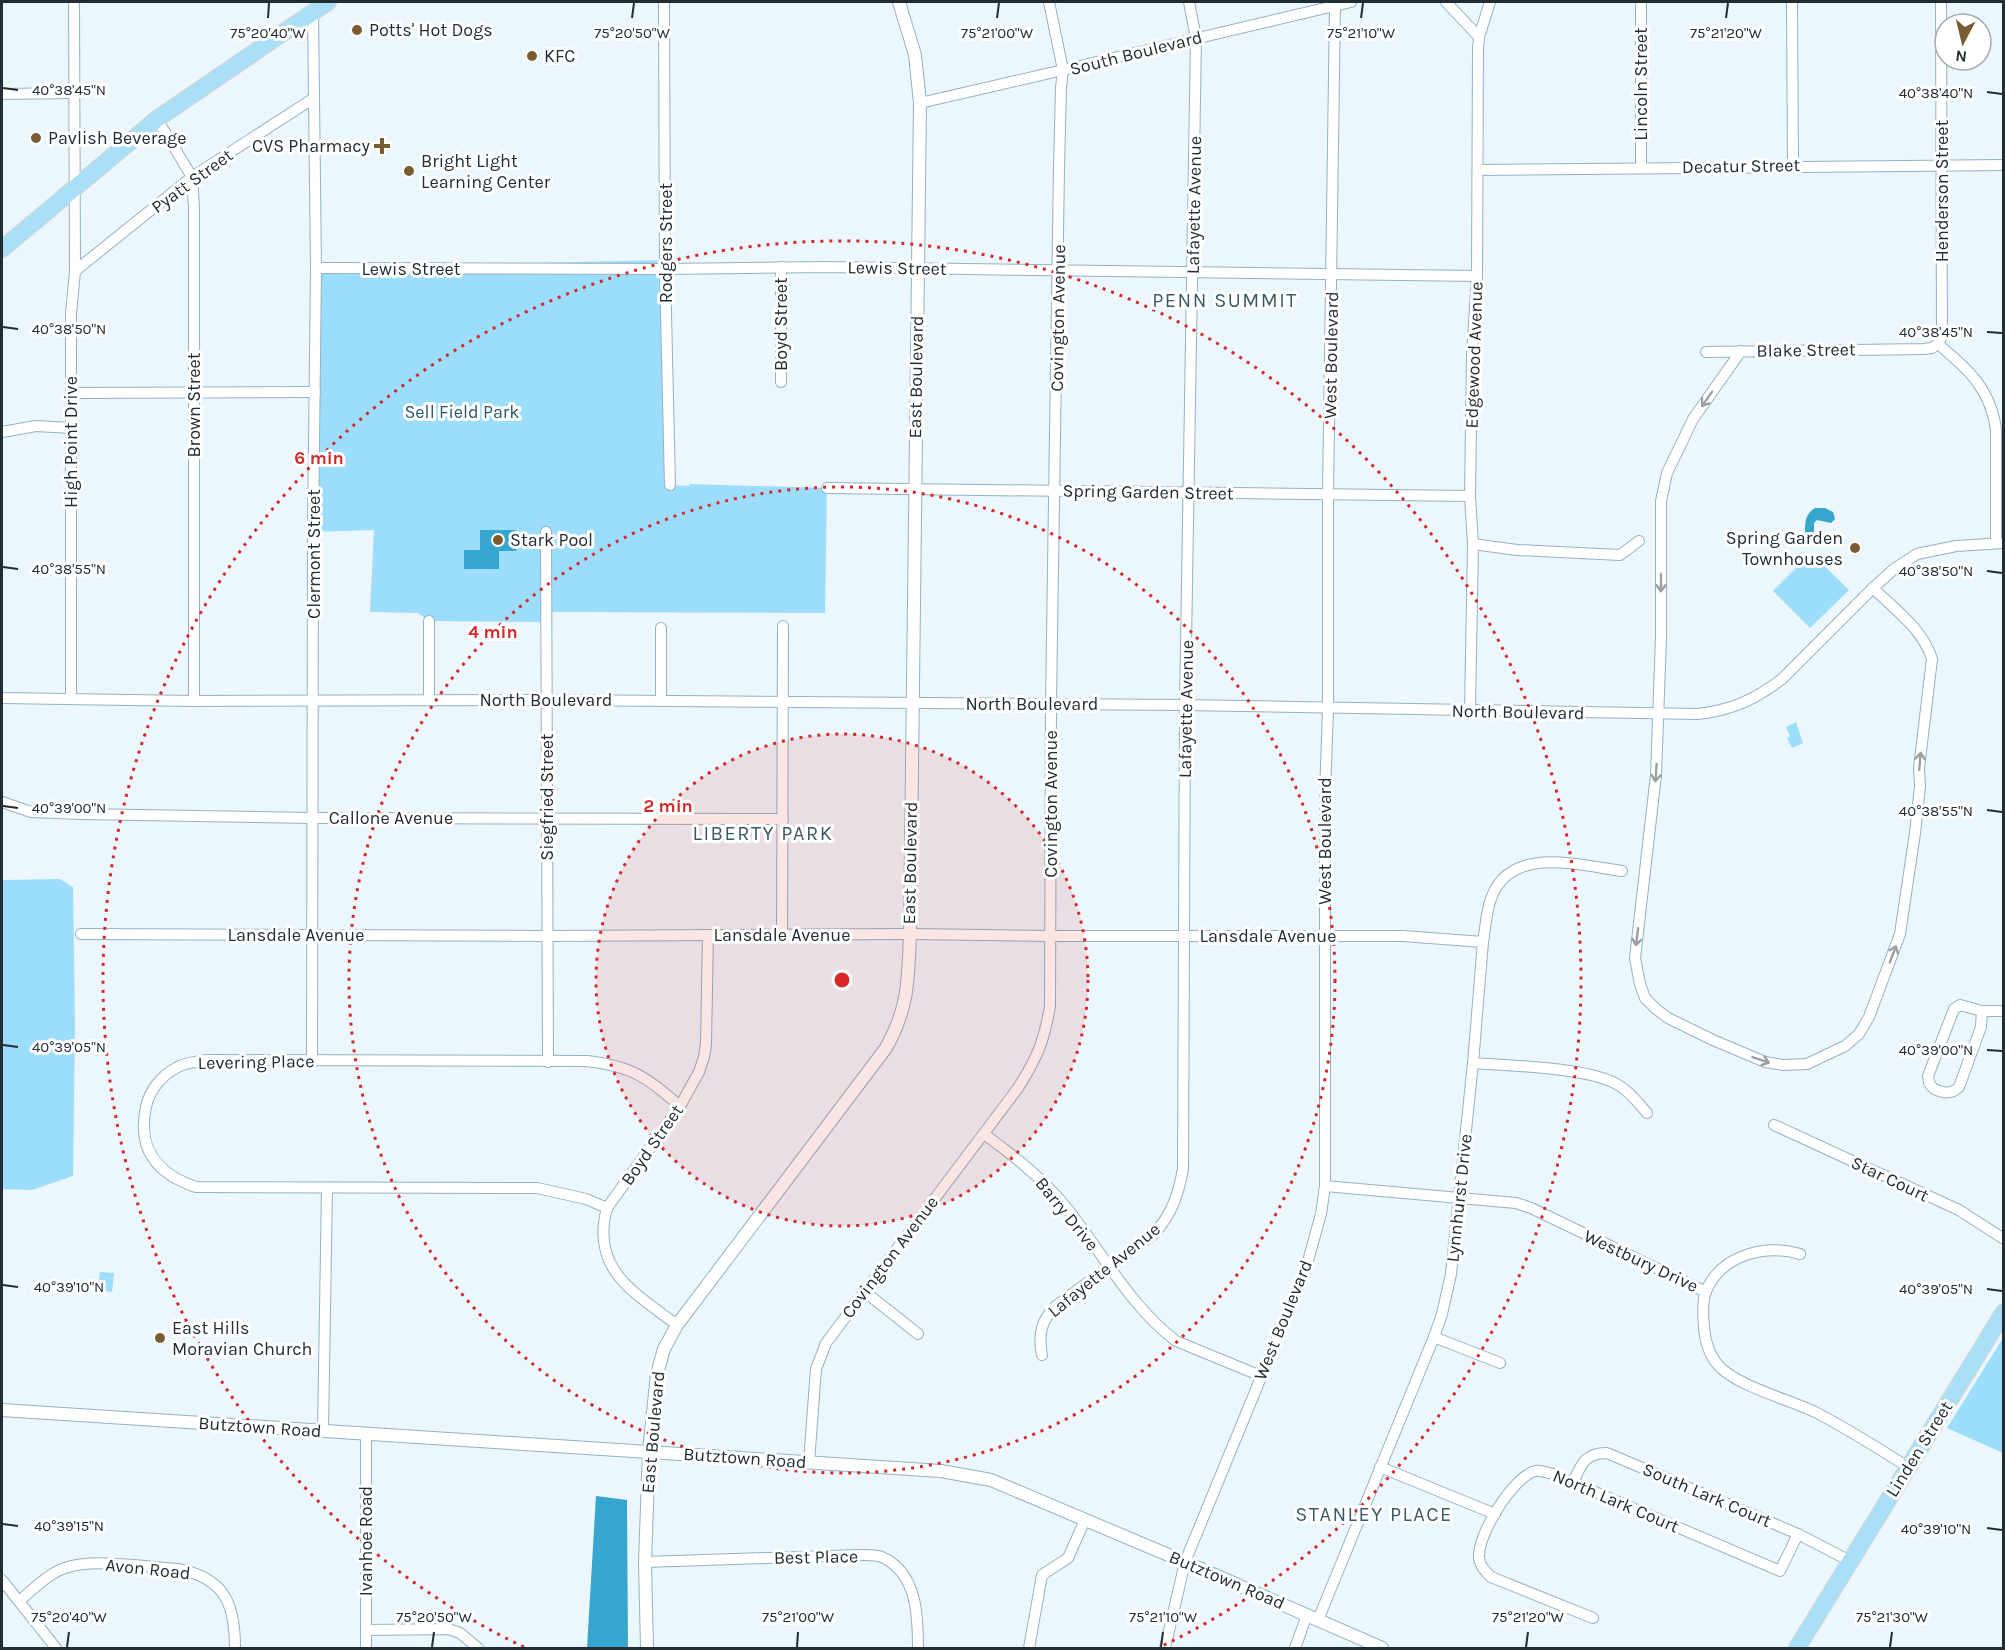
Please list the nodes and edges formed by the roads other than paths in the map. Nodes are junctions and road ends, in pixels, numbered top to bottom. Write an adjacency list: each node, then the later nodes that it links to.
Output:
1 (74, 2): 18 (street, High Point Drive)
2 (328, 2): 13 (main road)
3 (664, 2): 34 (street, Rodgers Street)
4 (899, 2): 21 (street, East Boulevard)
5 (1049, 2): 17 (street, Covington Avenue)
6 (1189, 2): 16 (street, Lafayette Avenue)
7 (1351, 2): 14 (street, South Boulevard)
8 (1446, 2): 15 (street)
9 (1490, 2): 15 (street, Edgewood Avenue)
10 (1641, 2): 26 (street, Lincoln Street)
11 (1792, 2): 25 (street)
12 (1941, 2): 23 (street, Henderson Street)
13 (313, 5): 20 (street, Clermont Street); 22 (main road)
14 (1335, 5): 16 (street, South Boulevard); 38 (street, West Boulevard)
15 (1479, 37): 27 (street, Edgewood Avenue)
16 (1196, 38): 17 (street, South Boulevard); 37 (street, Lafayette Avenue)
17 (1064, 70): 21 (street, South Boulevard); 35 (street, Covington Avenue)
18 (73, 93): 19 (street); 29 (street, High Point Drive)
19 (2, 94)
20 (314, 98): 28 (street, Pyatt Street); 32 (street, Clermont Street)
21 (920, 102): 33 (street, East Boulevard)
22 (157, 119): 28 (street, Brown Street); 29 (main road)
23 (1943, 165): 24 (street, Decatur Street); 25 (street, Decatur Street); 40 (street, Henderson Street)
24 (2004, 165)
25 (1792, 166): 26 (street, Decatur Street)
26 (1641, 167): 27 (street, Decatur Street)
27 (1478, 170): 39 (street, Edgewood Avenue)
28 (192, 177): 36 (street, Pyatt Street); 46 (street, Brown Street)
29 (75, 187): 30 (main road); 36 (street, High Point Drive)
30 (2, 249)
31 (781, 267): 33 (street, Lewis Street); 34 (street, Lewis Street); 43 (street, Boyd Street)
32 (316, 268): 34 (street, Lewis Street); 44 (street, Clermont Street)
33 (918, 268): 35 (street, Lewis Street); 51 (street, East Boulevard)
34 (665, 269): 49 (street, Rodgers Street)
35 (1059, 270): 37 (street, Lewis Street); 52 (street, Covington Avenue)
36 (75, 271): 45 (street, High Point Drive)
37 (1193, 273): 38 (street, Lewis Street); 53 (street, Lafayette Avenue)
38 (1332, 275): 39 (street, Lewis Street); 54 (street, West Boulevard)
39 (1477, 276): 55 (street, Edgewood Avenue)
40 (1938, 344): 41 (street, Blake Street); 58 (street)
41 (1741, 351): 42 (street, Blake Street); 77 (street, Blake Street, one-way to 77)
42 (1706, 352)
43 (781, 382)
44 (315, 392): 46 (street); 67 (street, Clermont Street)
45 (72, 393): 46 (street); 47 (street, High Point Drive)
46 (195, 393): 66 (street, Brown Street)
47 (71, 428): 48 (street); 65 (street, High Point Drive)
48 (2, 432)
49 (670, 485)
50 (826, 488): 51 (street, Spring Garden Street)
51 (914, 489): 52 (street, Spring Garden Street); 72 (street, East Boulevard)
52 (1055, 491): 53 (street, Spring Garden Street); 73 (street, Covington Avenue)
53 (1190, 493): 54 (street, Spring Garden Street); 74 (street, Lafayette Avenue)
54 (1328, 494): 55 (street, Spring Garden Street); 75 (street, West Boulevard)
55 (1470, 496): 59 (street, Edgewood Avenue)
56 (546, 532): 69 (street, Siegfried Street)
57 (1639, 541): 59 (street)
58 (2000, 543): 60 (street, North Boulevard)
59 (1473, 544): 76 (street, Edgewood Avenue)
60 (1873, 588): 77 (street, North Boulevard); 77 (street, Blake Street, one-way to 60)
61 (429, 621): 68 (street)
62 (783, 626): 71 (street)
63 (661, 628): 70 (street)
64 (2, 698): 65 (street, North Boulevard)
65 (71, 698): 66 (street, North Boulevard)
66 (194, 700): 67 (street, North Boulevard)
67 (314, 700): 68 (street, North Boulevard); 79 (street, Clermont Street)
68 (429, 700): 69 (street, North Boulevard)
69 (546, 700): 70 (street, North Boulevard); 80 (street, Siegfried Street)
70 (661, 701): 71 (street, North Boulevard)
71 (783, 701): 72 (street, North Boulevard); 81 (street)
72 (912, 703): 73 (street, North Boulevard); 84 (street, East Boulevard)
73 (1051, 704): 74 (street, North Boulevard); 89 (street, Covington Avenue)
74 (1185, 705): 75 (street, North Boulevard); 90 (street, Lafayette Avenue)
75 (1328, 709): 76 (street, North Boulevard); 91 (street, West Boulevard)
76 (1470, 711): 77 (street, North Boulevard)
77 (1659, 714)
78 (2, 802): 79 (street, Callone Avenue)
79 (313, 818): 80 (street, Callone Avenue); 85 (street, Clermont Street)
80 (547, 819): 81 (street, Callone Avenue); 88 (street, Siegfried Street)
81 (783, 819): 87 (street)
82 (1622, 871): 92 (street, Lynnhurst Drive)
83 (81, 934): 85 (street, Lansdale Avenue)
84 (910, 934): 87 (street, Lansdale Avenue); 89 (street, Lansdale Avenue); 112 (street, East Boulevard)
85 (313, 935): 88 (street, Lansdale Avenue); 95 (street, Clermont Street)
86 (708, 935): 87 (street, Lansdale Avenue); 88 (street, Lansdale Avenue); 98 (street, Boyd Street)
87 (782, 935)
88 (547, 936): 96 (street, Siegfried Street)
89 (1051, 936): 90 (street, Lansdale Avenue); 101 (street, Covington Avenue)
90 (1184, 936): 91 (street, Lansdale Avenue); 108 (street, Lafayette Avenue)
91 (1325, 936): 92 (street, Lansdale Avenue); 102 (street, West Boulevard)
92 (1483, 942): 97 (street, Lynnhurst Drive)
93 (1982, 1011): 93 (street); 94 (street)
94 (2004, 1011)
95 (312, 1060): 96 (street, Levering Place); 103 (street, Levering Place)
96 (548, 1062): 98 (street, Levering Place)
97 (1473, 1063): 99 (street); 104 (street, Lynnhurst Drive)
98 (680, 1106): 105 (street, Boyd Street)
99 (1647, 1113)
100 (1774, 1125): 106 (street, Star Court)
101 (984, 1134): 108 (street, Barry Drive); 109 (street, Covington Avenue)
102 (1325, 1186): 104 (street, Westbury Drive); 117 (street, West Boulevard)
103 (327, 1189): 105 (street, Levering Place); 119 (street)
104 (1459, 1197): 110 (street, Westbury Drive); 114 (street, Lynnhurst Drive)
105 (607, 1208): 112 (street, Boyd Street)
106 (2004, 1239)
107 (1800, 1254): 110 (street)
108 (1108, 1267): 115 (street, Lafayette Avenue); 117 (street, Barry Drive)
109 (864, 1291): 113 (street); 122 (street, Covington Avenue)
110 (1706, 1292): 124 (street, Westbury Drive)
111 (2004, 1312): 124 (main road, Linden Street)
112 (677, 1325): 121 (street, East Boulevard)
113 (918, 1334)
114 (1434, 1337): 116 (street); 123 (street, Lynnhurst Drive)
115 (1042, 1355)
116 (1500, 1363)
117 (1261, 1376): 131 (street, West Boulevard)
118 (2, 1410): 119 (street, Butztown Road)
119 (322, 1431): 120 (street, Butztown Road)
120 (366, 1434): 121 (street, Butztown Road); 136 (street, Ivanhoe Road)
121 (649, 1451): 122 (street, Butztown Road); 130 (street, East Boulevard)
122 (809, 1462): 127 (street, Butztown Road)
123 (1380, 1467): 126 (street); 134 (street, Lynnhurst Drive)
124 (1908, 1467): 129 (main road, Linden Street)
125 (1574, 1483): 126 (street, North Lark Court); 128 (street, South Lark Court); 128 (street, North Lark Court)
126 (1495, 1514): 135 (street, North Lark Court)
127 (1086, 1520): 131 (street, Butztown Road); 143 (street)
128 (1798, 1534): 129 (street, South Lark Court)
129 (1850, 1561): 147 (main road, Linden Street)
130 (645, 1562): 141 (street, East Boulevard); 142 (street, Best Place)
131 (1185, 1562): 134 (street, Butztown Road); 144 (street, West Boulevard)
132 (2, 1580): 133 (street)
133 (19, 1601): 137 (street); 138 (street, Avon Road)
134 (1312, 1617): 145 (street, Lynnhurst Drive); 146 (street, Butztown Road)
135 (1593, 1618)
136 (366, 1630): 139 (street, Ivanhoe Road); 140 (street)
137 (56, 1648)
138 (236, 1648)
139 (366, 1648)
140 (478, 1648)
141 (647, 1648)
142 (918, 1648)
143 (1029, 1648)
144 (1165, 1648)
145 (1294, 1648)
146 (1382, 1648)
147 (1797, 1648)

